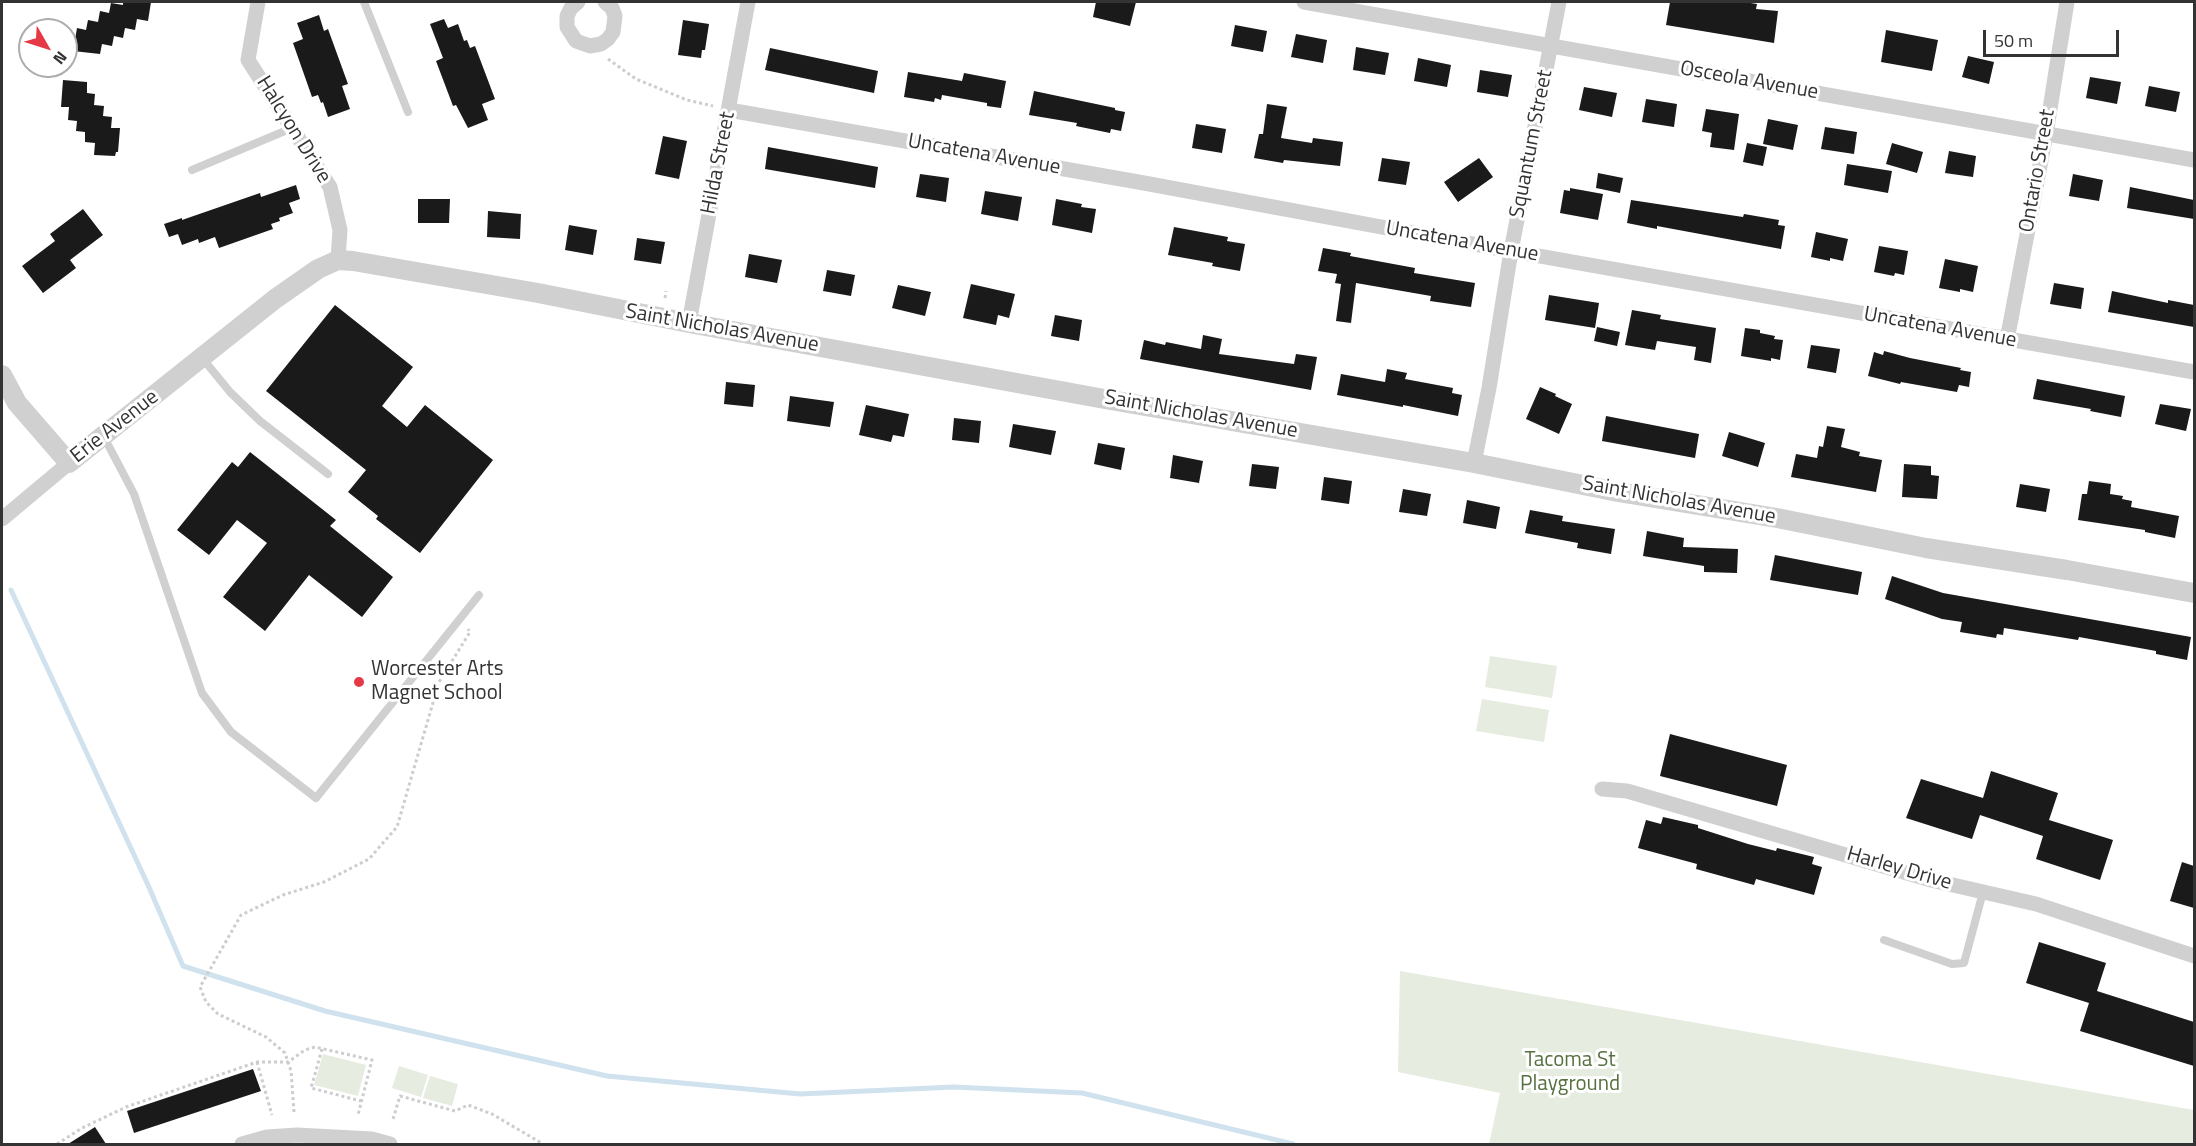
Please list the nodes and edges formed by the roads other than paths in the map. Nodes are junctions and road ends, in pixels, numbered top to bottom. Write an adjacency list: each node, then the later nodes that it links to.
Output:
1 (258, 2): 12 (street, Halcyon Drive)
2 (364, 2): 11 (lane)
3 (578, 2): 4 (street)
4 (605, 2)
5 (748, 2): 10 (street, Hilda Street)
6 (1304, 2): 9 (street, Osceola Avenue)
7 (1559, 2): 9 (street, Squantum Street)
8 (2067, 2): 13 (street, Ontario Street)
9 (1551, 45): 13 (street, Osceola Avenue); 16 (street, Squantum Street)
10 (729, 111): 16 (street, Uncatena Avenue); 18 (street, Hilda Street)
11 (408, 112)
12 (292, 128): 15 (lane); 17 (street, Halcyon Drive)
13 (2046, 134): 14 (street, Osceola Avenue); 19 (street, Ontario Street)
14 (2194, 160)
15 (192, 170)
16 (1511, 252): 19 (street, Uncatena Avenue); 25 (street, Squantum Street)
17 (338, 260): 18 (street, Saint Nicholas Avenue); 20 (street, Erie Avenue)
18 (689, 323): 25 (street, Saint Nicholas Avenue)
19 (2007, 340): 21 (street, Uncatena Avenue)
20 (202, 358): 23 (street, Erie Avenue); 26 (lane)
21 (2194, 372)
22 (2, 375): 24 (street)
23 (103, 436): 24 (street, Erie Avenue); 29 (lane)
24 (69, 463): 27 (street, Erie Avenue)
25 (1474, 463): 28 (street, Saint Nicholas Avenue)
26 (328, 474)
27 (2, 519)
28 (2194, 593)
29 (479, 595)
30 (1602, 789): 31 (street, Harley Drive)
31 (1983, 891): 32 (lane); 33 (street, Harley Drive)
32 (1884, 940)
33 (2194, 956)
34 (242, 1144): 35 (street)
35 (390, 1144)

